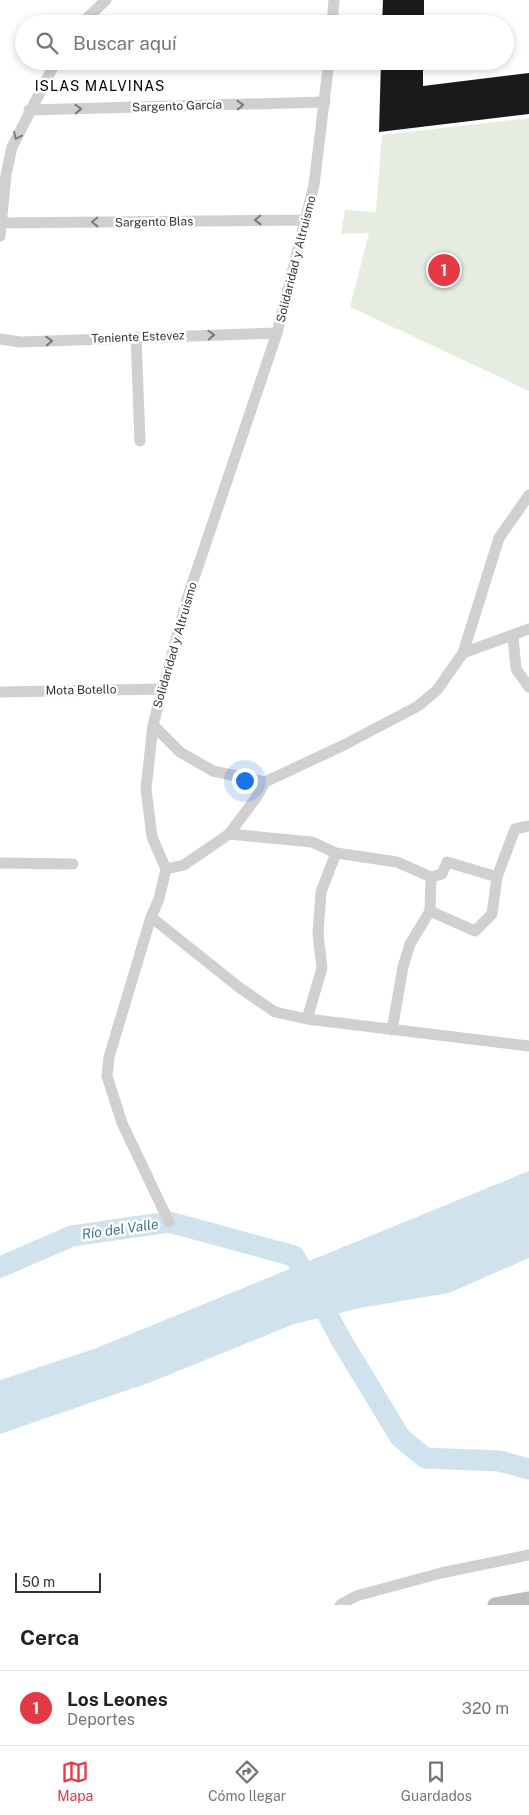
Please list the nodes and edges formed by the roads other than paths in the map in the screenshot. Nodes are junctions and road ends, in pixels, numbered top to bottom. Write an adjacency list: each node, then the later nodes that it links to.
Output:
1 (106, 0): 3 (street)
2 (334, 0): 4 (street)
3 (90, 15)
4 (333, 15)
5 (51, 70): 8 (street)
6 (328, 70): 7 (street, Solidaridad y Altruismo)
7 (325, 102): 8 (street, Sargento García, one-way to 7); 9 (street, Solidaridad y Altruismo)
8 (29, 110): 10 (street, one-way to 10)
9 (306, 220): 10 (street, Sargento Blas, one-way to 10); 12 (street, Solidaridad y Altruismo)
10 (1, 223): 11 (street)
11 (0, 236)
12 (277, 333): 13 (street, Teniente Estevez, one-way to 12); 21 (street, Solidaridad y Altruismo)
13 (136, 337): 14 (street, Teniente Estevez, one-way to 13); 15 (street)
14 (0, 339)
15 (140, 441)
16 (529, 495): 19 (street)
17 (529, 629): 18 (street)
18 (513, 636): 19 (street); 20 (street)
19 (463, 653): 24 (street)
20 (529, 687)
21 (161, 689): 22 (street, Mota Botello); 23 (street, Solidaridad y Altruismo)
22 (0, 692)
23 (153, 725): 24 (street); 30 (street, Solidaridad y Altruismo)
24 (265, 782): 26 (street)
25 (529, 826): 32 (street)
26 (229, 834): 27 (street); 30 (street)
27 (336, 853): 31 (street); 35 (street)
28 (0, 863): 29 (street)
29 (73, 864)
30 (166, 869): 34 (street)
31 (431, 877): 32 (street); 33 (street)
32 (497, 877): 33 (street)
33 (430, 911): 36 (street)
34 (151, 917): 35 (street); 38 (street)
35 (307, 1019): 36 (street)
36 (392, 1030): 37 (street)
37 (529, 1046)
38 (169, 1222)
39 (529, 1555): 41 (street)
40 (529, 1599): 42 (main road)
41 (340, 1605)
42 (495, 1605)

